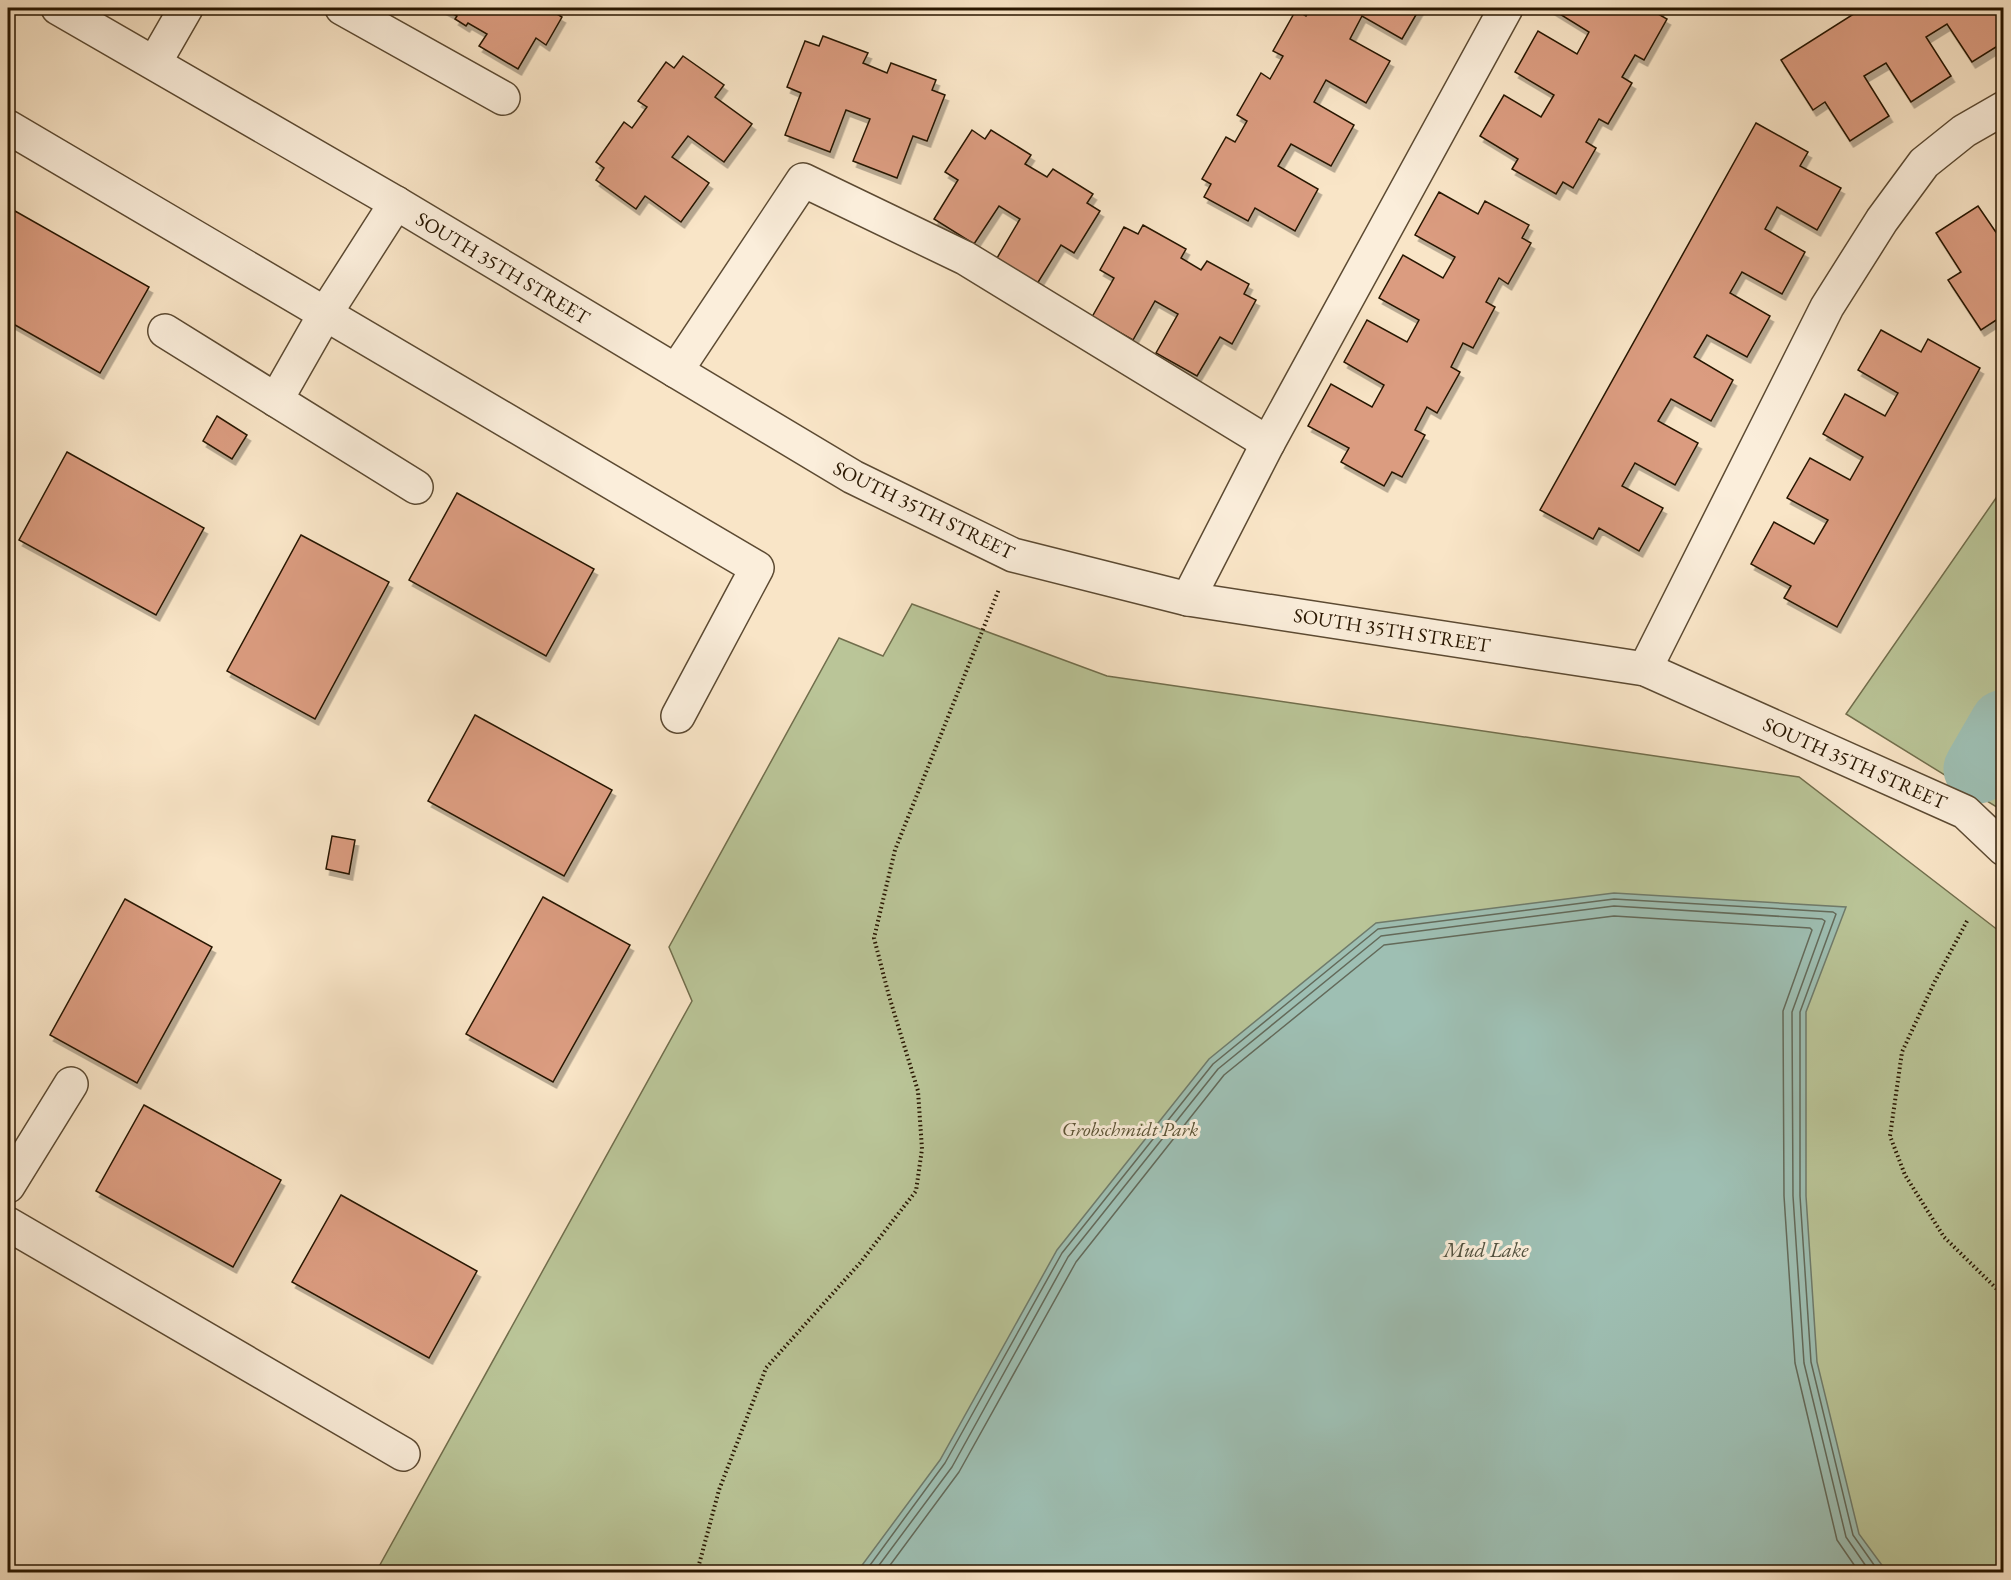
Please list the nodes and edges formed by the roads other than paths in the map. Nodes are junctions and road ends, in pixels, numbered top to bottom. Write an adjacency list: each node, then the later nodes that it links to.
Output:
1 (58, 8): 5 (street, SOUTH 35TH STREET)
2 (186, 8): 5 (street)
3 (342, 8): 6 (street)
4 (1506, 8): 14 (street)
5 (155, 62): 9 (street, SOUTH 35TH STREET)
6 (503, 98)
7 (2004, 108): 17 (street)
8 (8, 127): 10 (street)
9 (396, 203): 10 (street); 12 (street, SOUTH 35TH STREET)
10 (325, 314): 13 (street); 18 (street)
11 (165, 331): 13 (street)
12 (676, 371): 14 (street); 16 (street, SOUTH 35TH STREET)
13 (276, 400): 15 (street)
14 (1268, 443): 16 (street)
15 (416, 487)
16 (1188, 599): 17 (street, SOUTH 35TH STREET)
17 (1645, 669): 19 (street, SOUTH 35TH STREET)
18 (678, 716)
19 (2004, 849)
20 (71, 1084): 21 (street)
21 (8, 1186)
22 (8, 1224): 23 (street)
23 (403, 1454)

